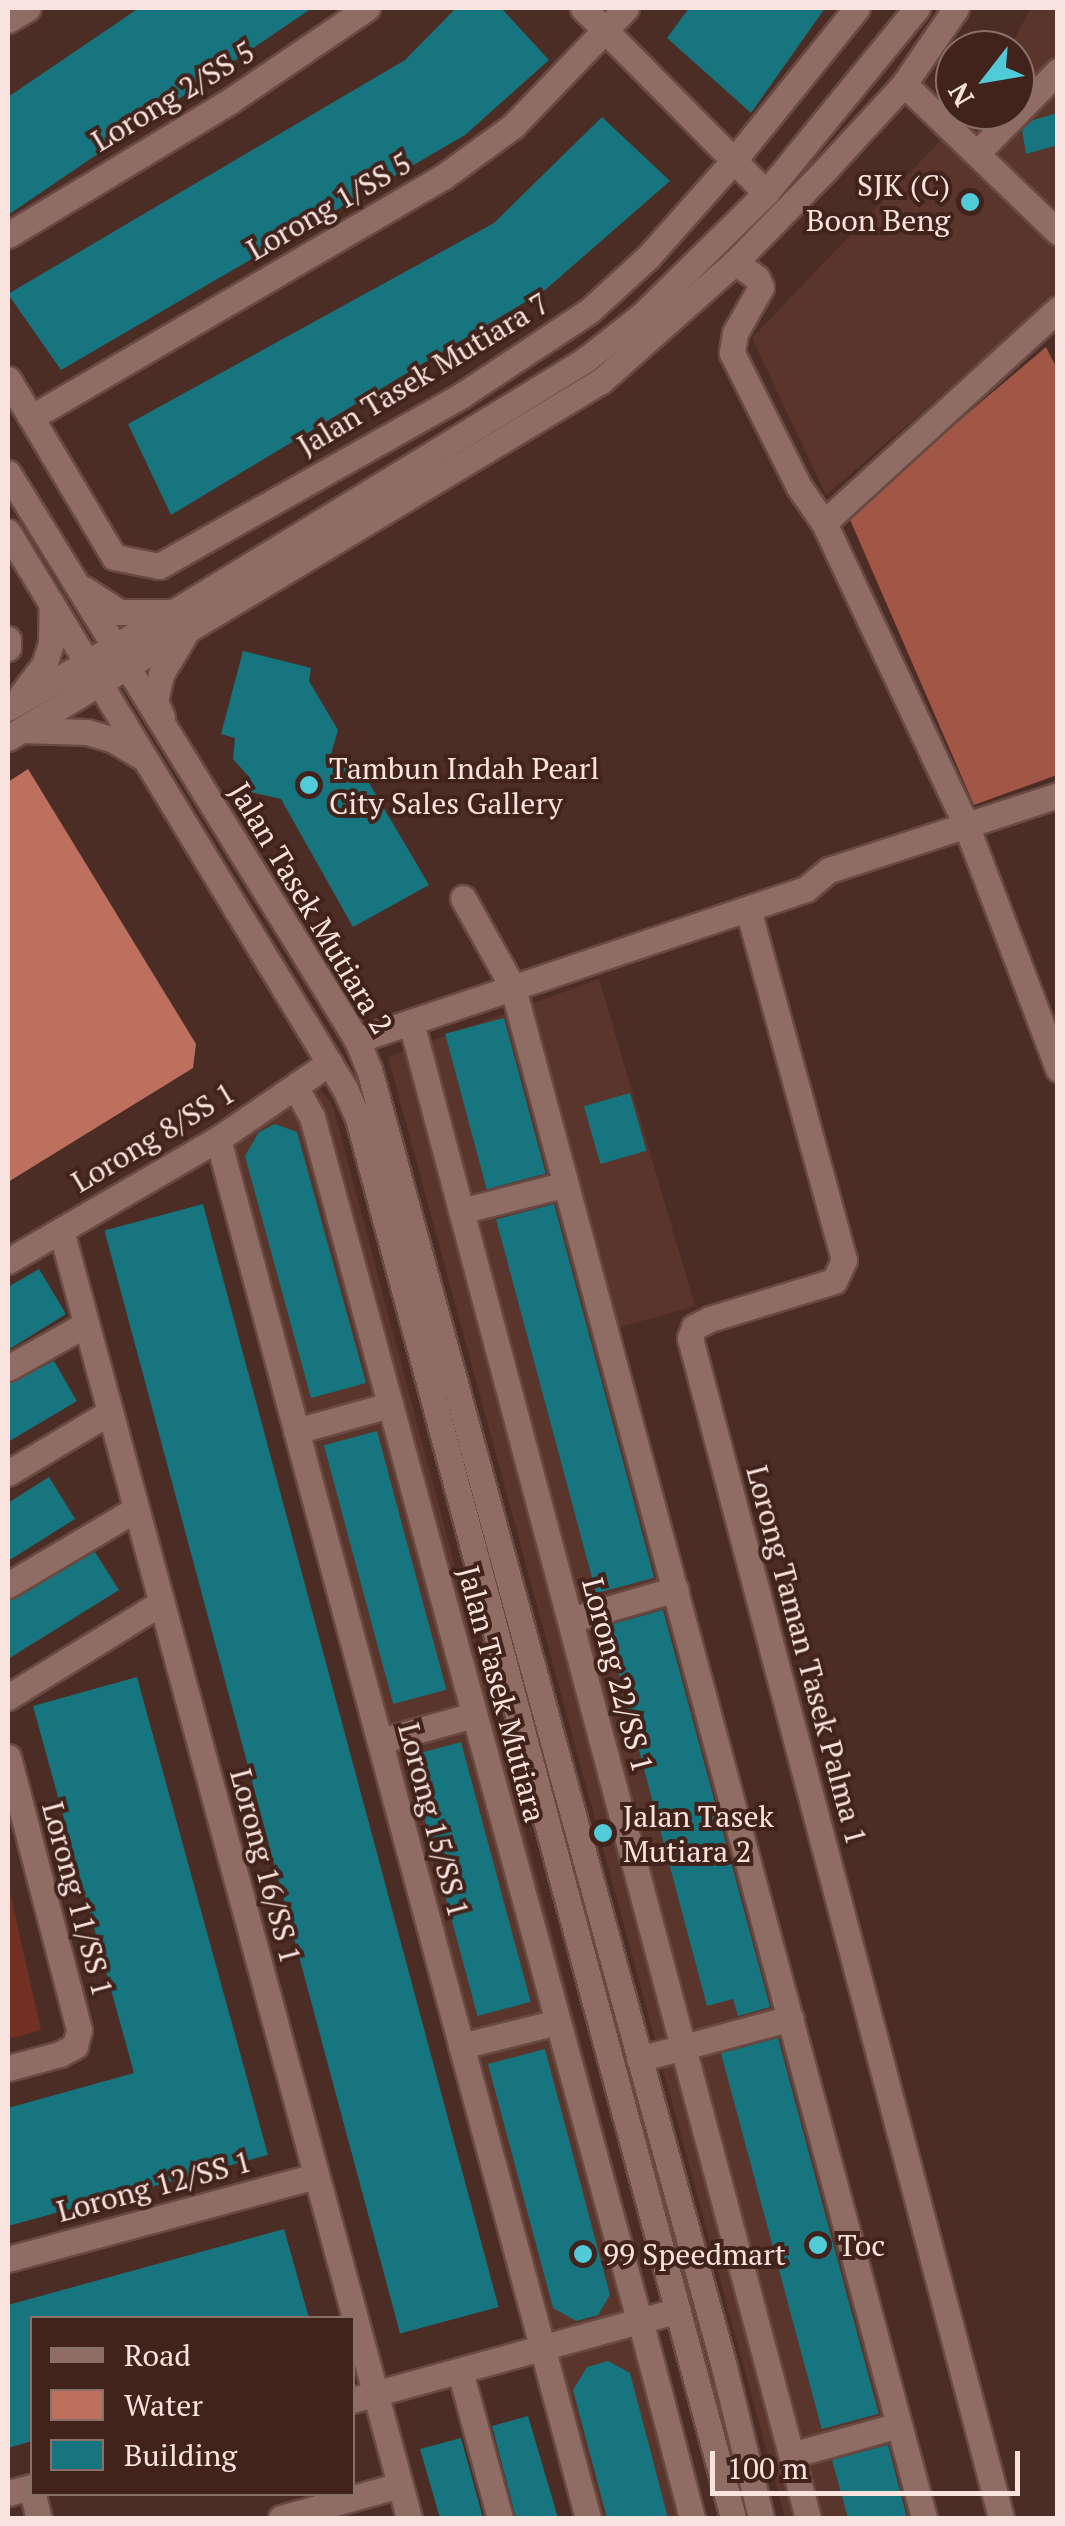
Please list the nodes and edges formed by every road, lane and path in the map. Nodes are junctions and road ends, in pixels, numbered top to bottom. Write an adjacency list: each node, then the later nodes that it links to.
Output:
1 (28, 8): 8 (street)
2 (368, 8): 16 (street, Lorong 2/SS 5)
3 (584, 8): 9 (street)
4 (626, 8): 9 (street, Lorong 1/SS 5)
5 (856, 8): 13 (street, Jalan Tasek Mutiara 7)
6 (917, 8): 14 (street)
7 (956, 8): 11 (street)
8 (8, 20)
9 (608, 31): 13 (street); 20 (street, Lorong 1/SS 5)
10 (1058, 71): 12 (street)
11 (904, 84): 12 (street); 17 (street)
12 (978, 152): 15 (street)
13 (735, 159): 14 (street); 20 (street, Jalan Tasek Mutiara 7)
14 (766, 193): 26 (street)
15 (1058, 232)
16 (8, 235)
17 (735, 262): 22 (street); 26 (street)
18 (1058, 309): 22 (street)
19 (8, 378): 20 (street, Jalan Tasek Mutiara 7)
20 (32, 418)
21 (8, 474): 24 (street, Jalan Tasek Mutiara 2)
22 (824, 523): 36 (street)
23 (8, 532): 25 (street)
24 (70, 575): 26 (street); 29 (street, Jalan Tasek Mutiara 2)
25 (52, 604): 30 (street); 31 (street)
26 (181, 622): 29 (street); 33 (street)
27 (8, 639): 28 (street)
28 (8, 648)
29 (118, 656): 30 (street); 33 (street, Jalan Tasek Mutiara 2)
30 (94, 671): 31 (street); 32 (street); 34 (street)
31 (8, 708)
32 (14, 734): 34 (street)
33 (171, 741): 41 (street, Jalan Tasek Mutiara 2)
34 (148, 761): 42 (street)
35 (1058, 795): 36 (street)
36 (966, 825): 38 (street); 43 (street)
37 (462, 898): 39 (street)
38 (748, 909): 39 (street); 97 (street, Lorong Taman Tasek Palma 1)
39 (513, 988): 40 (street); 46 (street)
40 (411, 1022): 41 (street); 47 (street, Lorong 22/SS 1)
41 (357, 1040): 69 (street, Jalan Tasek Mutiara 2)
42 (329, 1063): 44 (street, Lorong 8/SS 1); 75 (street)
43 (1058, 1069)
44 (296, 1088): 45 (street, Lorong 8/SS 1); 52 (street, Jalan Tasek Mutiara)
45 (218, 1139): 48 (street, Lorong 8/SS 1); 54 (street, Lorong 15/SS 1)
46 (563, 1185): 47 (street); 58 (street)
47 (461, 1211): 60 (street, Lorong 22/SS 1)
48 (60, 1230): 49 (street, Lorong 8/SS 1); 50 (street, Lorong 16/SS 1)
49 (8, 1262)
50 (86, 1324): 51 (street); 53 (street, Lorong 16/SS 1)
51 (8, 1368)
52 (390, 1405): 54 (street); 62 (street, Jalan Tasek Mutiara)
53 (110, 1412): 55 (street); 56 (street, Lorong 16/SS 1)
54 (296, 1431): 63 (street, Lorong 15/SS 1)
55 (8, 1473)
56 (136, 1509): 57 (street); 59 (street, Lorong 16/SS 1)
57 (8, 1585)
58 (676, 1589): 60 (street); 65 (street)
59 (162, 1603): 61 (street); 71 (street, Lorong 16/SS 1)
60 (570, 1620): 68 (street, Lorong 22/SS 1)
61 (8, 1697)
62 (474, 1715): 63 (street); 66 (street, Jalan Tasek Mutiara)
63 (380, 1742): 67 (street, Lorong 15/SS 1)
64 (8, 1758): 70 (street, Lorong 11/SS 1)
65 (791, 2018): 68 (street); 82 (street)
66 (557, 2022): 67 (street); 76 (street, Jalan Tasek Mutiara)
67 (462, 2046): 77 (street, Lorong 15/SS 1)
68 (683, 2047): 69 (street); 83 (street, Lorong 22/SS 1)
69 (638, 2059): 72 (street, Jalan Tasek Mutiara 2)
70 (8, 2068)
71 (316, 2176): 73 (street, Lorong 12/SS 1); 74 (street, Lorong 16/SS 1)
72 (692, 2250): 75 (street); 79 (street, Jalan Tasek Mutiara 2)
73 (8, 2259)
74 (347, 2316)
75 (682, 2318): 76 (street); 79 (street); 93 (street)
76 (642, 2328): 77 (street); 92 (street, Jalan Tasek Mutiara)
77 (554, 2347): 80 (street); 91 (street, Lorong 15/SS 1)
78 (355, 2355): 81 (street, Lorong 16/SS 1)
79 (724, 2367): 94 (street, Jalan Tasek Mutiara 2)
80 (460, 2371): 81 (street); 90 (street)
81 (364, 2396): 84 (street, Lorong 16/SS 1)
82 (898, 2425): 83 (street); 96 (street)
83 (791, 2455): 95 (street, Lorong 22/SS 1)
84 (400, 2486): 86 (street); 89 (street, Lorong 16/SS 1)
85 (24, 2489): 87 (street)
86 (314, 2514): 88 (street)
87 (39, 2518)
88 (281, 2518)
89 (409, 2518)
90 (500, 2518)
91 (588, 2518)
92 (692, 2518)
93 (733, 2518)
94 (761, 2518)
95 (808, 2518)
96 (924, 2518)
97 (1001, 2518)

